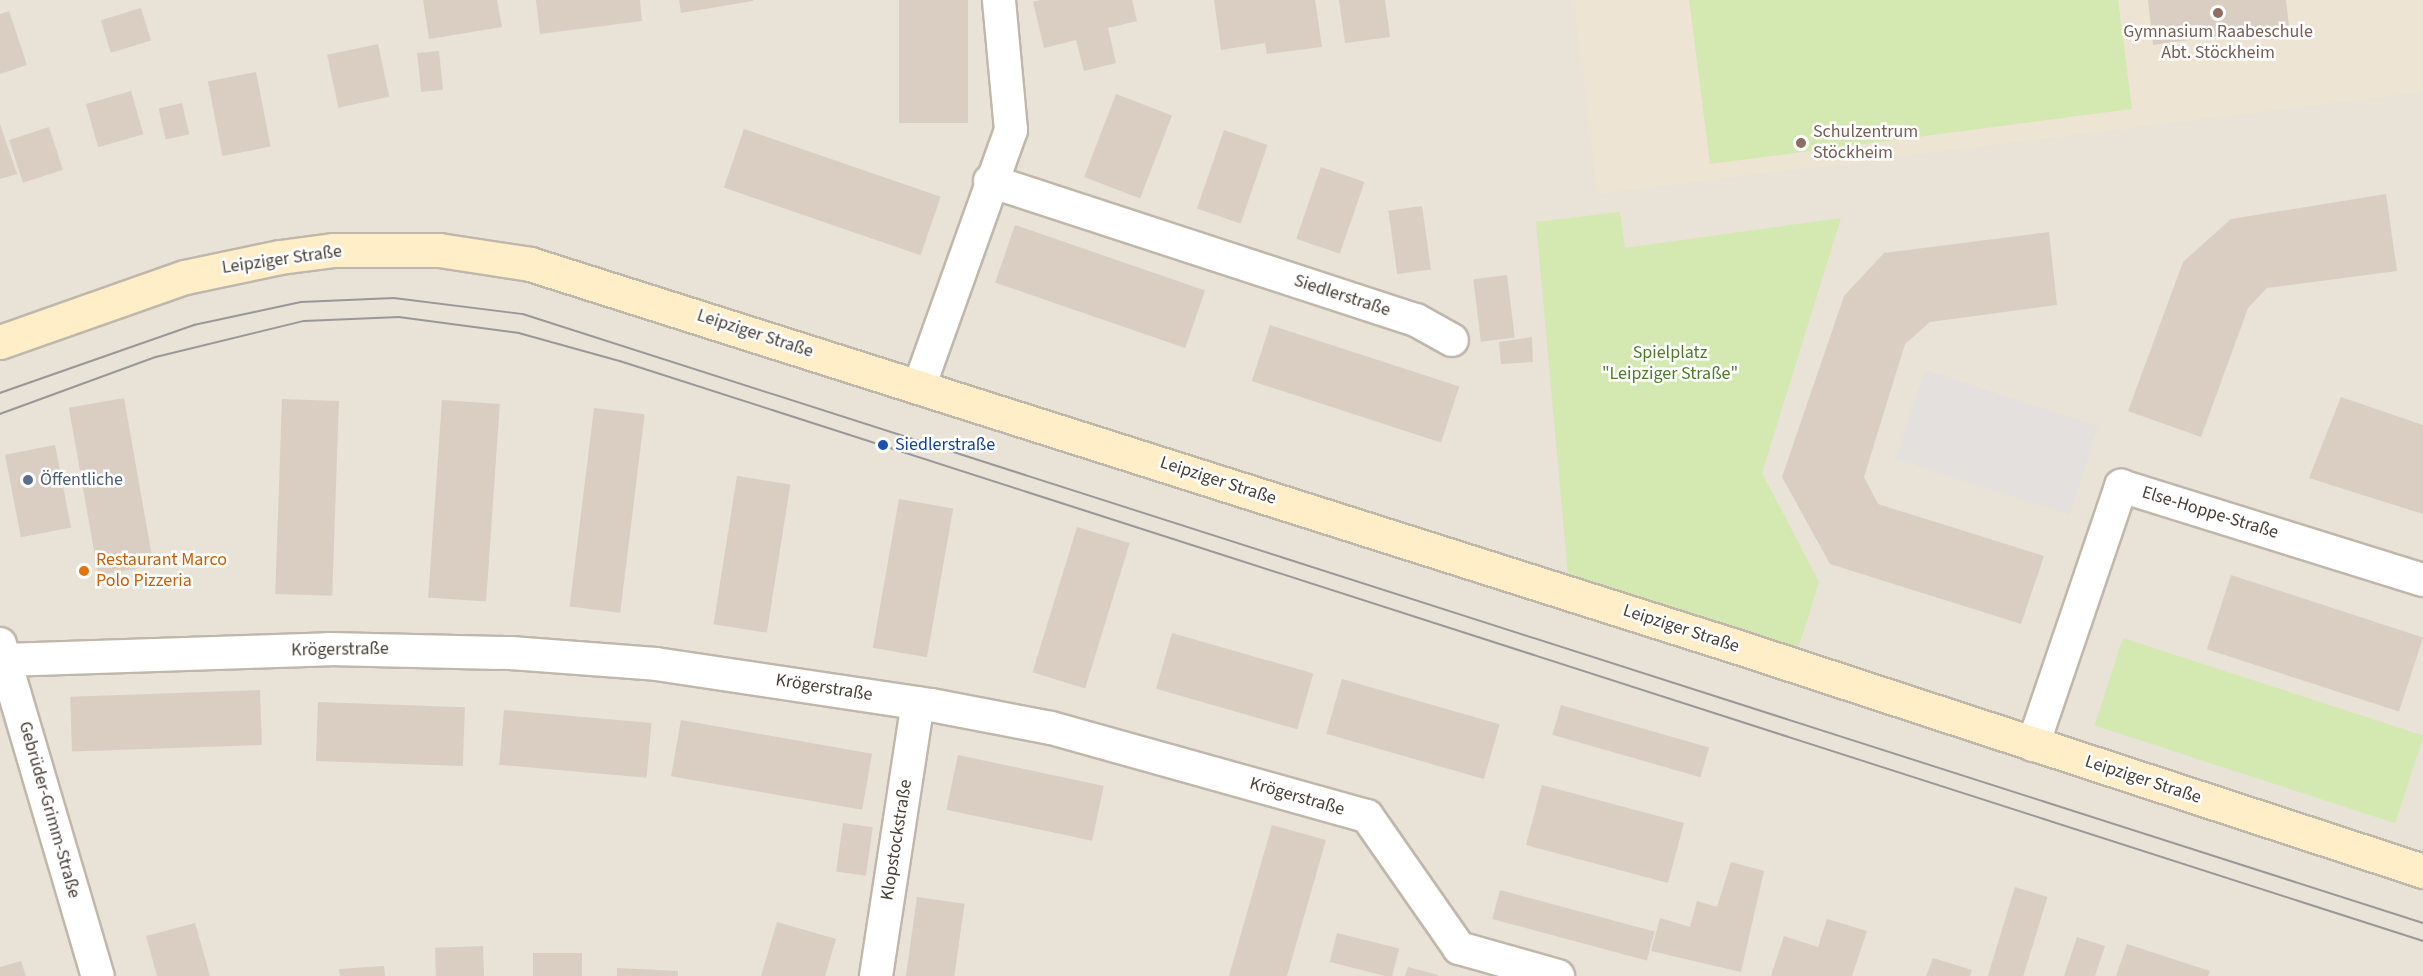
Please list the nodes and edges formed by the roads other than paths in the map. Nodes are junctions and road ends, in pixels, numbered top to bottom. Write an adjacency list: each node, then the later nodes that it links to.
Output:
1 (999, 0): 2 (street)
2 (990, 181): 3 (street, Siedlerstraße); 5 (street)
3 (1452, 340)
4 (0, 342): 5 (street, Leipziger Straße)
5 (919, 387): 9 (street, Leipziger Straße)
6 (2423, 580): 9 (street, Else-Hoppe-Straße)
7 (2, 652): 8 (street, Krögerstraße); 11 (street, Gebrüder-Grimm-Straße)
8 (918, 703): 12 (street, Klopstockstraße); 13 (street, Krögerstraße)
9 (2032, 745): 10 (street, Leipziger Straße)
10 (2423, 871)
11 (98, 976)
12 (876, 976)
13 (1558, 976)

